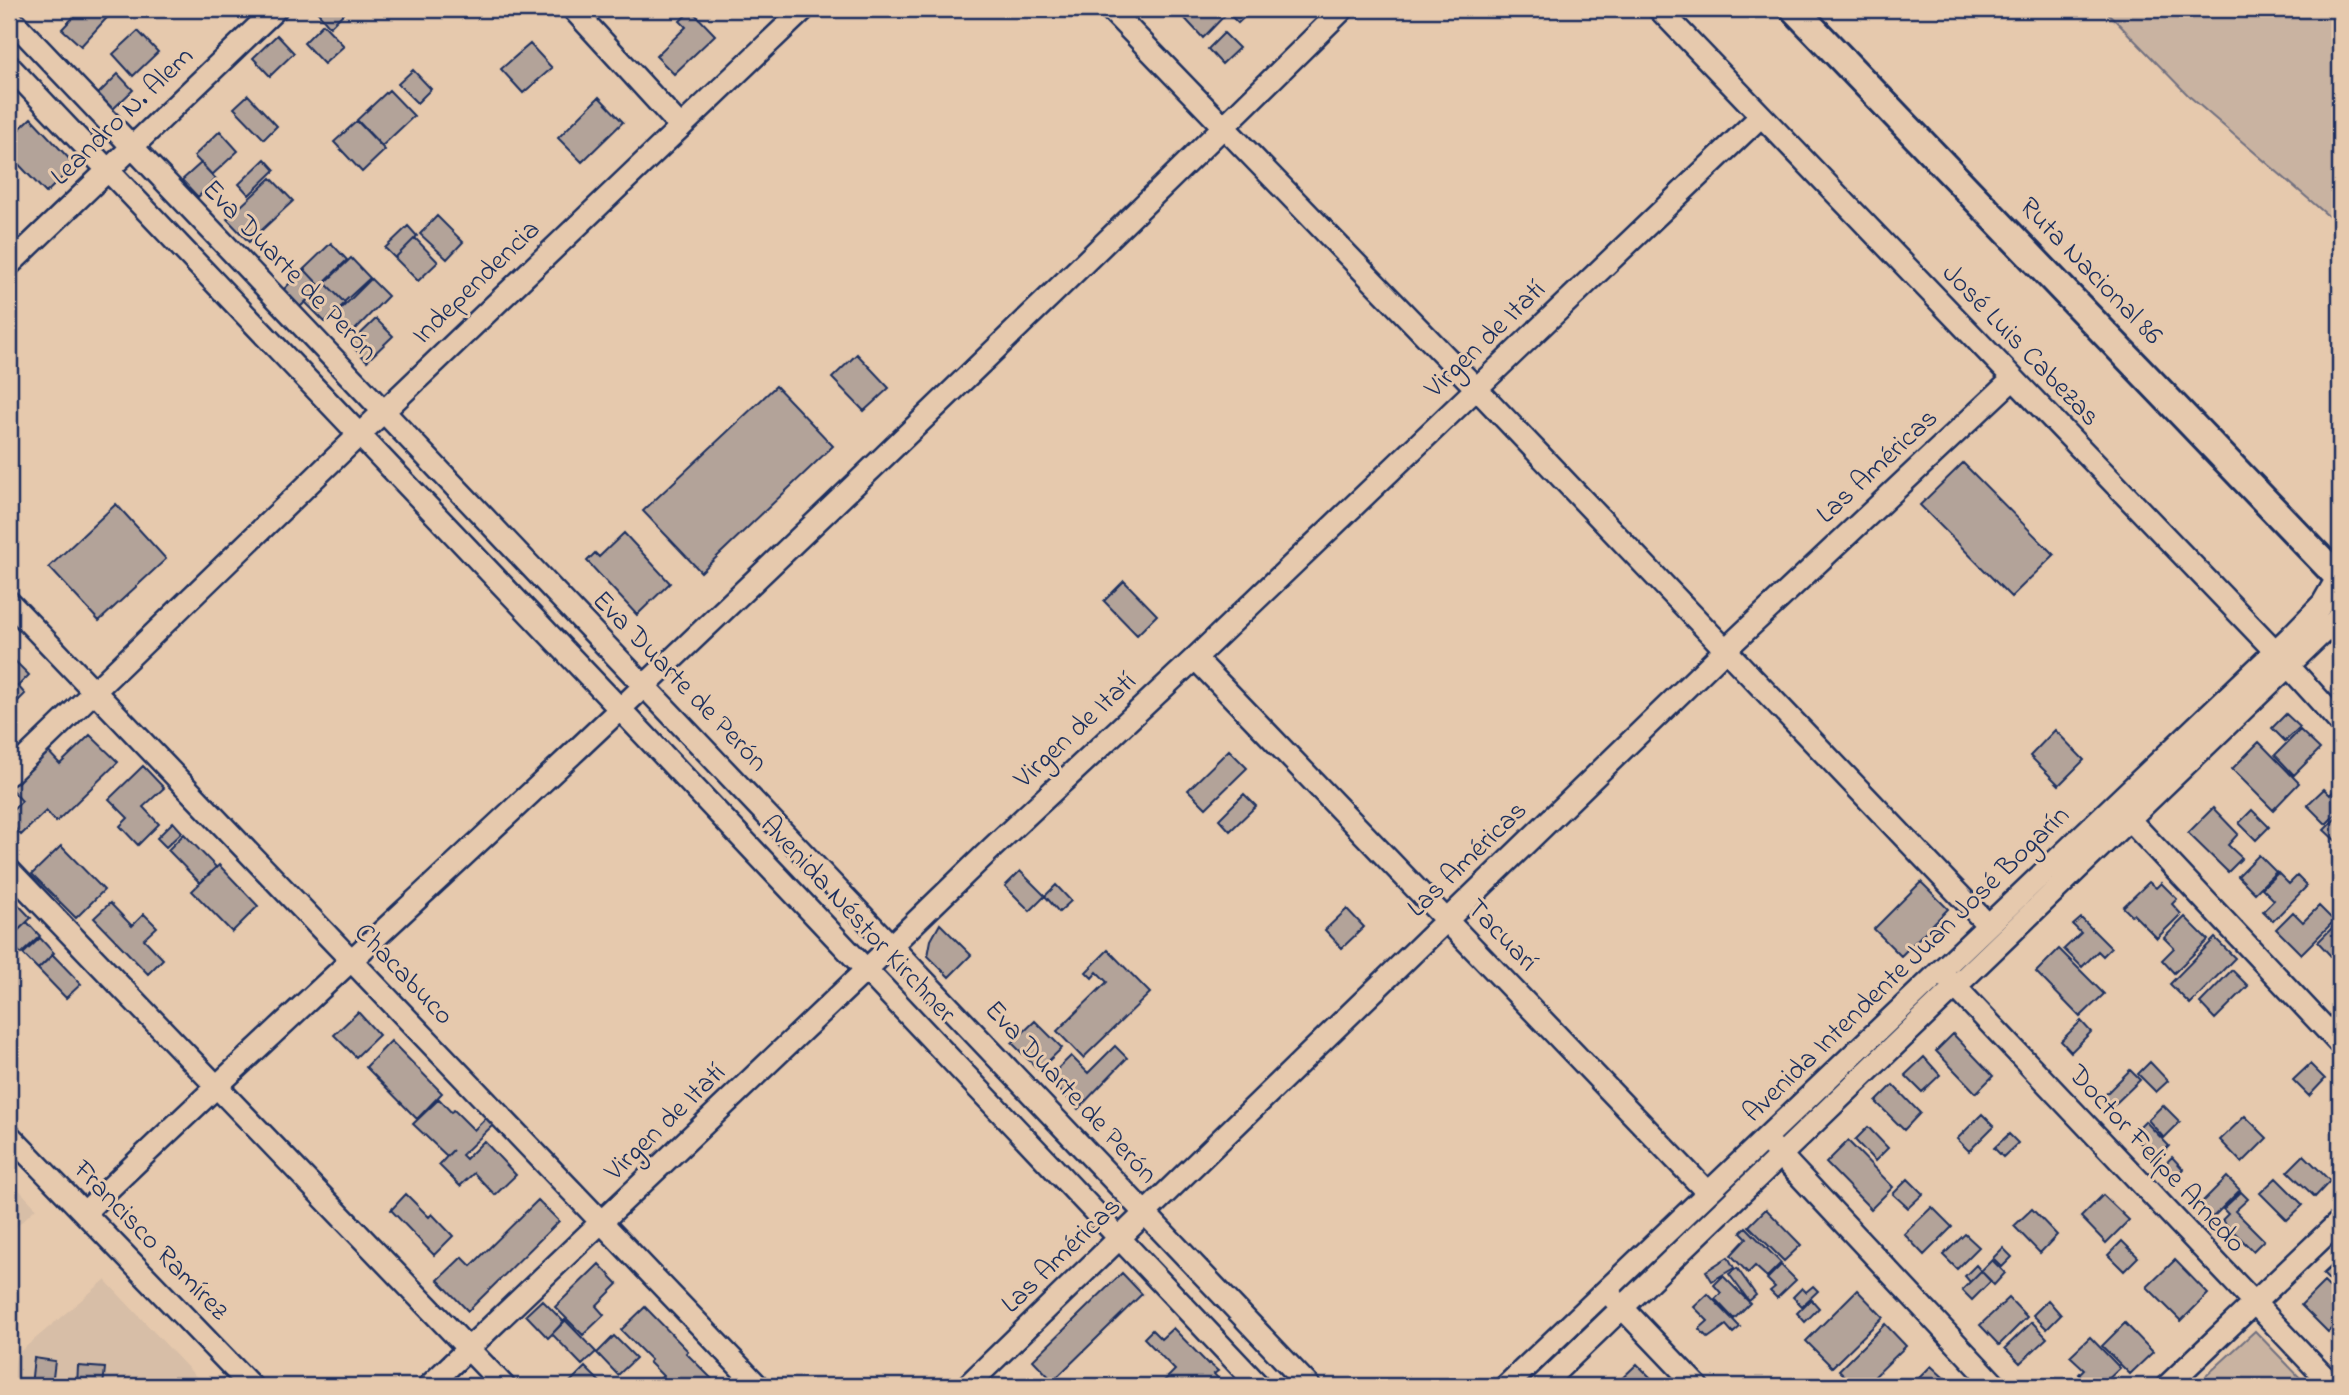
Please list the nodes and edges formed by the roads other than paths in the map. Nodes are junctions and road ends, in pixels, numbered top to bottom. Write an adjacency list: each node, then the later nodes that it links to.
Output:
1 (276, 9): 13 (street, Leandro N. Alem)
2 (573, 9): 11 (street)
3 (804, 9): 11 (street, Independencia)
4 (1110, 9): 12 (street)
5 (1343, 9): 12 (street)
6 (1659, 9): 10 (street, José Luis Cabezas)
7 (1794, 9): 20 (main road, Ruta Nacional 86)
8 (9, 17): 13 (street, Eva Duarte de Perón)
9 (9, 66): 14 (street, Avenida Néstor Kirchner)
10 (1761, 116): 16 (street, José Luis Cabezas); 17 (street, Virgen de Itatí)
11 (681, 127): 18 (street, Independencia)
12 (1224, 127): 17 (street); 26 (street)
13 (132, 147): 14 (street, Leandro N. Alem); 18 (street, Eva Duarte de Perón)
14 (107, 170): 15 (street, Leandro N. Alem); 19 (street, Avenida Néstor Kirchner)
15 (9, 265)
16 (2013, 379): 23 (street, Las Américas); 25 (street, José Luis Cabezas)
17 (1476, 388): 23 (street); 24 (street, Virgen de Itatí)
18 (384, 411): 19 (street, Independencia); 26 (street, Eva Duarte de Perón)
19 (359, 435): 27 (street, Independencia); 28 (street, Avenida Néstor Kirchner)
20 (2339, 578): 25 (street, Avenida Intendente Juan José Bogarín)
21 (9, 602): 27 (street, Chacabuco)
22 (2340, 616): 25 (street, Avenida Intendente Juan José Bogarín)
23 (1726, 649): 33 (street, Las Américas); 34 (street)
24 (1195, 659): 33 (street, Tacuarí); 35 (street, Virgen de Itatí)
25 (2281, 659): 29 (street, José Luis Cabezas); 31 (street, Avenida Intendente Juan José Bogarín)
26 (644, 686): 28 (street); 35 (street, Eva Duarte de Perón)
27 (96, 692): 30 (street, Independencia); 36 (street, Chacabuco)
28 (620, 709): 36 (street); 37 (street, Avenida Néstor Kirchner)
29 (2340, 723)
30 (9, 774)
31 (2122, 812): 34 (street, Avenida Intendente Juan José Bogarín); 39 (street, Avenida Intendente Juan José Bogarín); 40 (street)
32 (9, 870): 41 (street)
33 (1447, 920): 45 (street, Tacuarí); 47 (street, Las Américas)
34 (1988, 925): 38 (street, Avenida Intendente Juan José Bogarín)
35 (891, 946): 37 (street, Virgen de Itatí); 47 (street, Eva Duarte de Perón)
36 (351, 961): 41 (street); 49 (street, Chacabuco)
37 (866, 970): 49 (street, Virgen de Itatí); 50 (street, Avenida Néstor Kirchner)
38 (1941, 970): 39 (street, Doctor Felipe Arnedo); 43 (street, Avenida Intendente Juan José Bogarín)
39 (1955, 988): 44 (street, Avenida Intendente Juan José Bogarín); 52 (street, Doctor Felipe Arnedo)
40 (2340, 1044)
41 (215, 1086): 46 (street); 54 (street)
42 (9, 1135): 46 (street, Francisco Ramírez)
43 (1765, 1139): 44 (street); 45 (street, Avenida Intendente Juan José Bogarín)
44 (1780, 1156): 53 (street, Avenida Intendente Juan José Bogarín); 65 (street)
45 (1708, 1192): 51 (street, Avenida Intendente Juan José Bogarín)
46 (84, 1213): 55 (street, Francisco Ramírez)
47 (1145, 1214): 50 (street, Las Américas); 61 (street, Eva Duarte de Perón)
48 (2340, 1221): 52 (street)
49 (601, 1223): 54 (street, Virgen de Itatí); 58 (street, Chacabuco)
50 (1119, 1239): 59 (street, Las Américas); 60 (street, Avenida Néstor Kirchner)
51 (1605, 1291): 53 (street); 62 (street, Avenida Intendente Juan José Bogarín)
52 (2254, 1304): 66 (street); 67 (street, Doctor Felipe Arnedo)
53 (1622, 1308): 63 (street, Avenida Intendente Juan José Bogarín); 64 (street)
54 (468, 1349): 56 (street, Virgen de Itatí); 57 (street)
55 (251, 1386)
56 (429, 1386)
57 (504, 1386)
58 (758, 1386)
59 (967, 1386)
60 (1259, 1386)
61 (1309, 1386)
62 (1506, 1386)
63 (1541, 1386)
64 (1697, 1386)
65 (1996, 1386)
66 (2167, 1386)
67 (2333, 1386)

